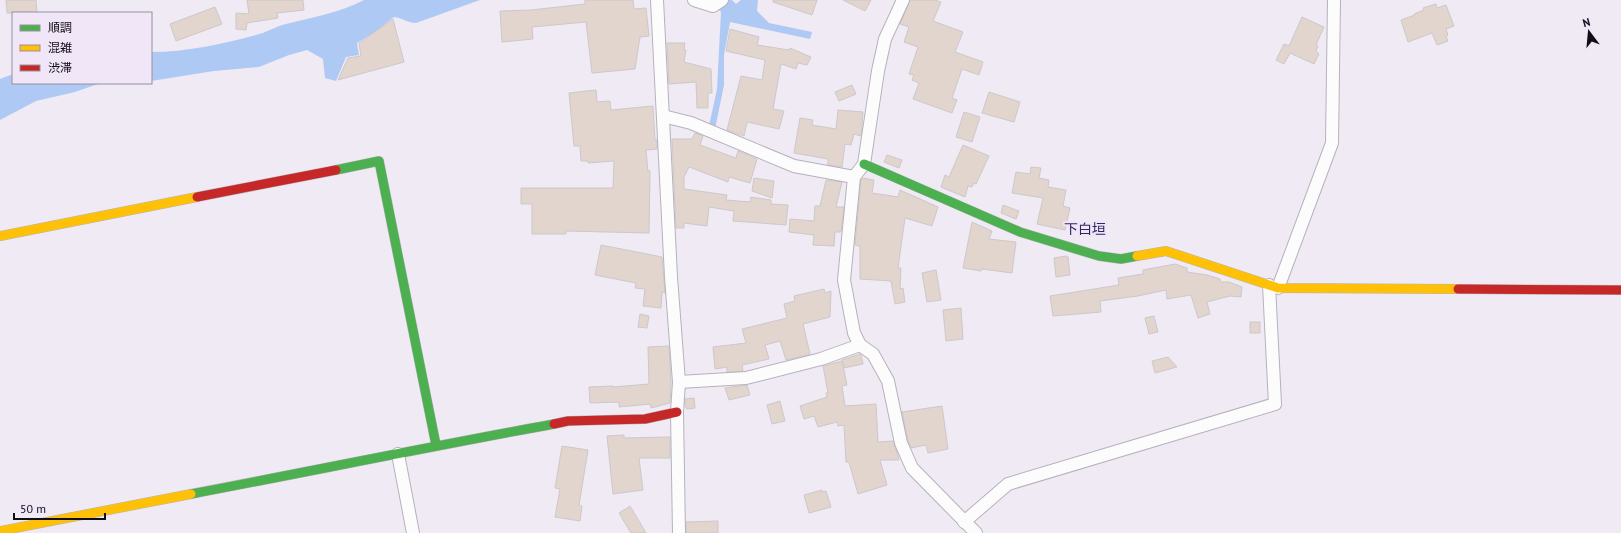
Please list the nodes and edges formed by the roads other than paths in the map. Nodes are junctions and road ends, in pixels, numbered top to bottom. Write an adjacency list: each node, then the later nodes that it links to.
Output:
1 (657, 0): 6 (street)
2 (694, 0): 5 (street)
3 (903, 0): 7 (street)
4 (1334, 0): 10 (street)
5 (718, 3)
6 (663, 116): 8 (street); 13 (street)
7 (864, 164): 8 (street); 10 (street)
8 (854, 177): 12 (street)
9 (0, 236): 15 (street)
10 (1274, 287): 11 (street); 17 (street)
11 (1621, 290)
12 (860, 345): 13 (street); 17 (street)
13 (679, 382): 14 (street)
14 (677, 412): 15 (street); 20 (street)
15 (436, 445): 16 (street)
16 (398, 454): 18 (street); 19 (street)
17 (964, 522): 21 (street)
18 (0, 531)
19 (413, 533)
20 (679, 533)
21 (976, 533)

